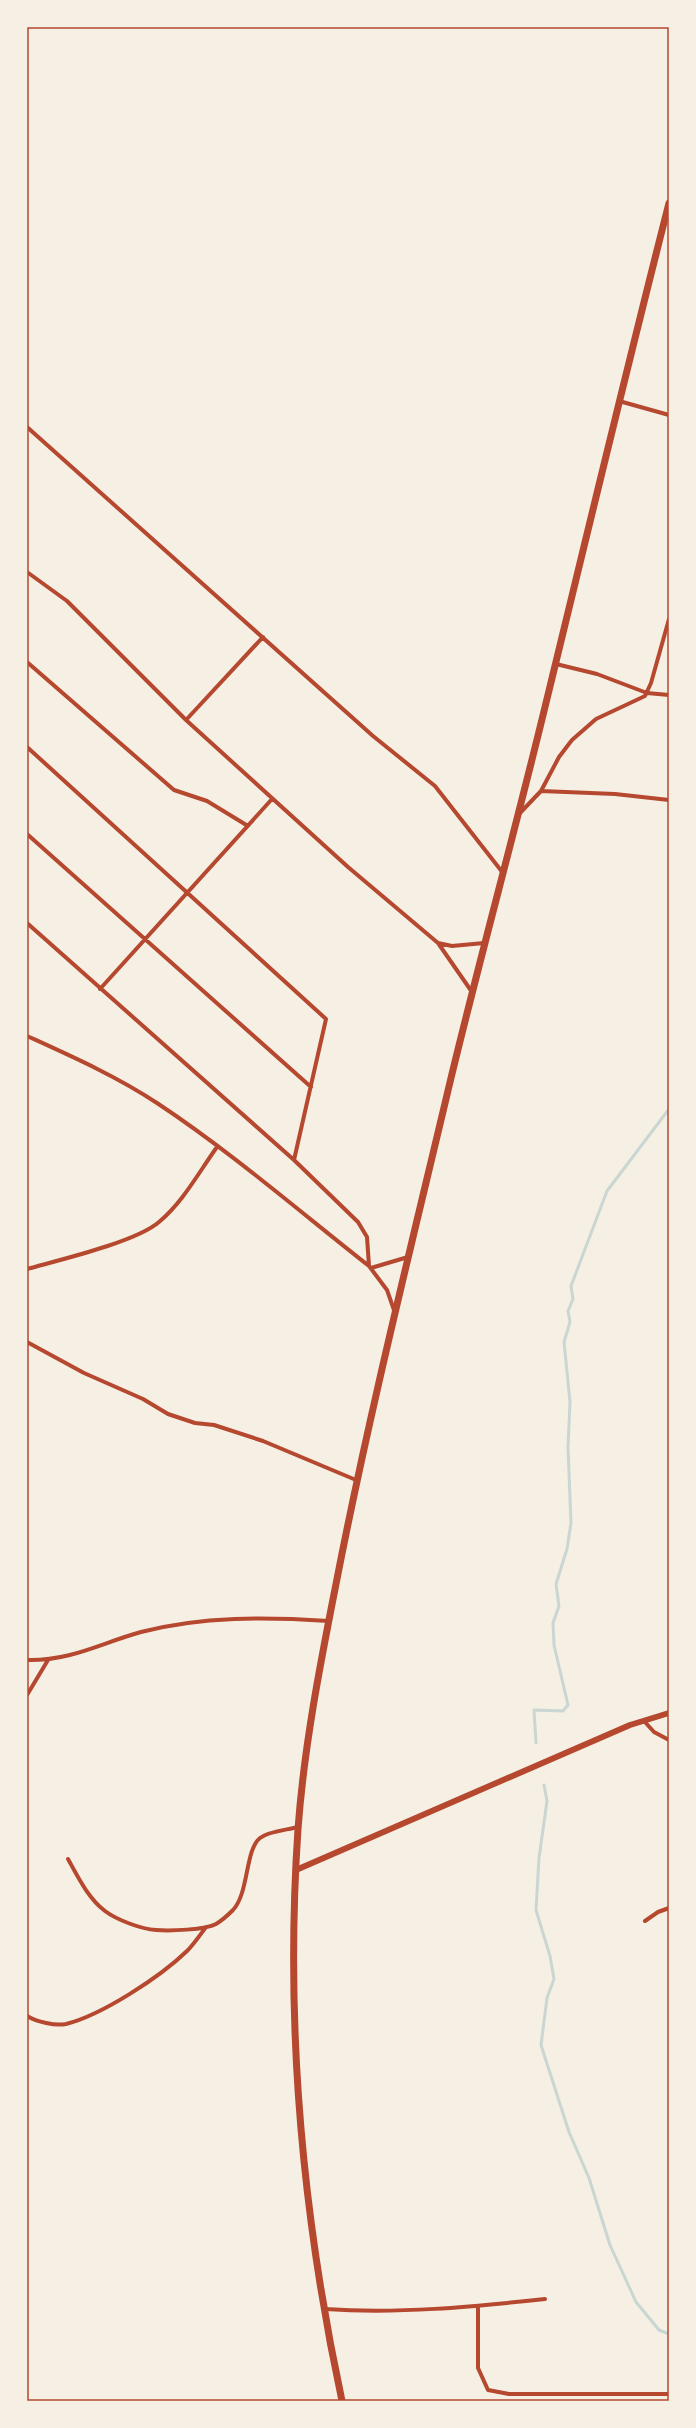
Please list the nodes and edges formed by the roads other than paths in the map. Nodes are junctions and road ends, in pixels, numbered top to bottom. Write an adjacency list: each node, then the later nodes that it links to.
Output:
1 (669, 203): 2 (main road)
2 (619, 401): 3 (street); 9 (main road)
3 (669, 415)
4 (27, 427): 7 (street)
5 (27, 572): 12 (street)
6 (669, 620): 10 (street)
7 (263, 637): 12 (street); 20 (street)
8 (27, 662): 18 (street)
9 (556, 664): 10 (street); 17 (main road)
10 (647, 693): 11 (street); 14 (street)
11 (669, 695)
12 (186, 720): 15 (street)
13 (27, 747): 21 (street)
14 (541, 791): 16 (street); 17 (street)
15 (272, 799): 18 (street); 24 (street)
16 (669, 800)
17 (518, 815): 20 (main road)
18 (248, 826): 21 (street)
19 (27, 834): 23 (street)
20 (503, 874): 25 (main road)
21 (186, 893): 23 (street); 29 (street)
22 (27, 923): 26 (street)
23 (145, 941): 26 (street); 29 (street)
24 (438, 943): 25 (street); 27 (street)
25 (484, 943): 27 (main road)
26 (100, 989): 31 (street)
27 (472, 992): 32 (main road)
28 (27, 1036): 30 (street)
29 (311, 1087): 31 (street)
30 (217, 1147): 33 (street); 34 (street)
31 (294, 1160): 33 (street)
32 (408, 1257): 33 (street); 35 (main road)
33 (370, 1267): 35 (street)
34 (27, 1269)
35 (395, 1312): 37 (main road)
36 (27, 1342): 37 (street)
37 (356, 1480): 38 (main road)
38 (329, 1621): 40 (street); 45 (main road)
39 (27, 1660): 40 (street)
40 (48, 1660): 41 (street)
41 (27, 1695)
42 (669, 1713): 43 (main road)
43 (644, 1721): 44 (street); 47 (main road)
44 (669, 1740)
45 (298, 1827): 47 (main road); 50 (street)
46 (68, 1859): 50 (street)
47 (296, 1870): 54 (main road)
48 (669, 1908): 49 (street)
49 (645, 1921)
50 (206, 1927): 51 (street)
51 (27, 2016)
52 (545, 2299): 53 (street)
53 (478, 2307): 54 (street); 55 (street)
54 (325, 2309): 56 (main road)
55 (669, 2394)
56 (342, 2401)

